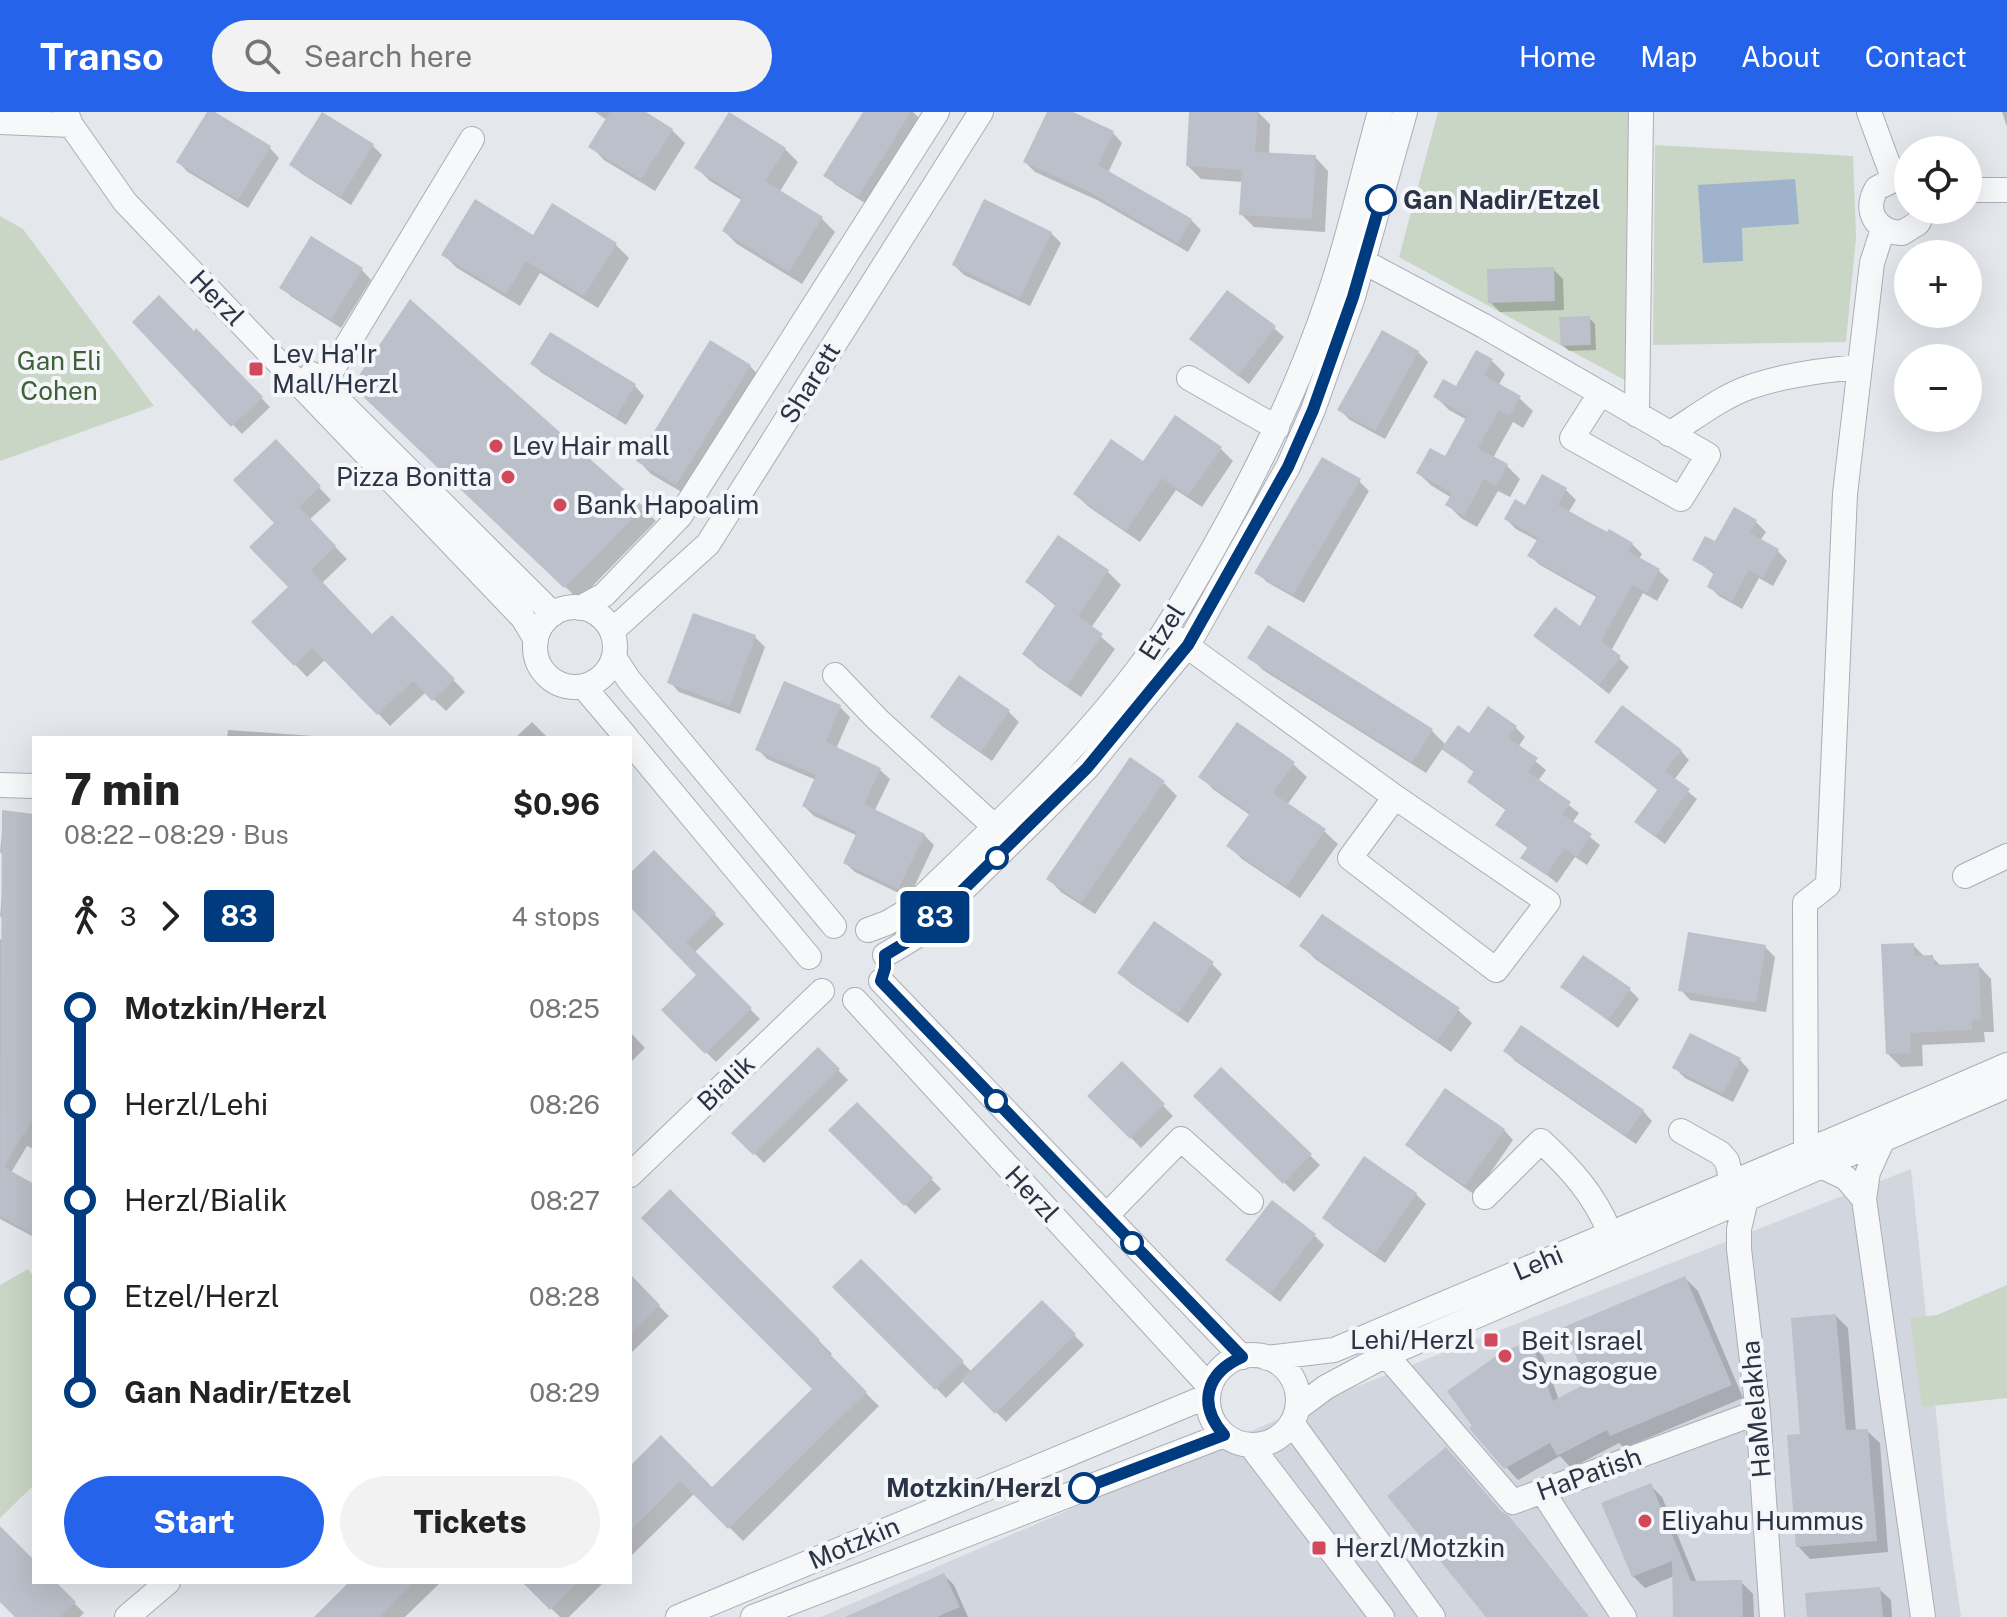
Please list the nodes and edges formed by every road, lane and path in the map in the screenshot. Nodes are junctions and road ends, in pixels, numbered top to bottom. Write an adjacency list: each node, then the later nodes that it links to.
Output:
1 (937, 112): 24 (street, Sharett)
2 (981, 112): 27 (street, Sharett)
3 (1380, 112): 16 (street, Etzel)
4 (1405, 112): 16 (street, Etzel)
5 (1641, 112): 21 (street)
6 (1869, 112): 10 (street)
7 (69, 118): 8 (street); 19 (street, Herzl); 28 (street, Herzl)
8 (0, 122)
9 (472, 139): 19 (street)
10 (1894, 166)
11 (1894, 183): 15 (street)
12 (1982, 190): 13 (street)
13 (2007, 190)
14 (1917, 224): 15 (street)
15 (1883, 229): 17 (street)
16 (1353, 256): 20 (street); 22 (street, Etzel); 29 (street, Etzel)
17 (1860, 367): 23 (street); 52 (street)
18 (1189, 378): 22 (street)
19 (323, 385): 25 (street, Herzl)
20 (1600, 394): 21 (street); 23 (street)
21 (1637, 415): 23 (street)
22 (1277, 428): 26 (street, Etzel)
23 (1669, 434)
24 (580, 608): 25 (street); 27 (street)
25 (553, 614): 28 (street)
26 (1164, 630): 29 (street); 38 (street, Etzel)
27 (612, 631): 30 (street)
28 (536, 640): 32 (street, Herzl)
29 (1188, 645): 37 (street); 43 (street, Etzel)
30 (614, 657): 32 (street); 41 (street)
31 (835, 675): 38 (street)
32 (583, 686): 33 (street)
33 (625, 736)
34 (632, 745): 44 (street)
35 (0, 785): 36 (street)
36 (32, 786)
37 (1395, 797): 37 (street)
38 (995, 827): 42 (street, Etzel)
39 (2007, 856): 40 (street)
40 (1965, 876)
41 (834, 926): 42 (street); 44 (street)
42 (868, 930): 43 (street)
43 (885, 955): 45 (street)
44 (809, 957): 46 (street)
45 (881, 981): 47 (street); 58 (street, Herzl)
46 (822, 991): 47 (street); 53 (street, Bialik)
47 (855, 1000): 65 (street, Herzl)
48 (2007, 1065): 52 (street, Lehi)
49 (2007, 1086): 51 (street, Lehi)
50 (1681, 1131): 54 (street)
51 (1883, 1139): 52 (street, Lehi); 56 (street)
52 (1813, 1160): 54 (street, Lehi); 56 (street)
53 (632, 1173)
54 (1739, 1190): 59 (street, Lehi); 60 (street, Lehi); 61 (street, HaMelakha)
55 (1485, 1197): 60 (street)
56 (1864, 1199): 79 (street)
57 (1251, 1202): 58 (street)
58 (1106, 1216): 63 (street, Herzl)
59 (1691, 1222): 61 (street); 62 (street, Lehi)
60 (1610, 1233): 64 (street, Lehi)
61 (1739, 1249): 66 (street, HaMelakha)
62 (1386, 1355): 67 (street, Lehi); 70 (street, HaPatish)
63 (1242, 1357): 64 (street); 65 (street)
64 (1267, 1358): 67 (street)
65 (1209, 1392): 68 (street); 73 (street, Motzkin)
66 (1758, 1412): 70 (street, HaPatish); 78 (street, HaMelakha)
67 (1295, 1415): 69 (street); 76 (street)
68 (1224, 1435): 69 (street); 74 (street, Motzkin)
69 (1251, 1446): 75 (street)
70 (1542, 1491): 77 (street)
71 (166, 1584): 72 (street)
72 (127, 1617)
73 (678, 1617)
74 (753, 1617)
75 (1382, 1617)
76 (1433, 1617)
77 (1624, 1617)
78 (1772, 1617)
79 (1923, 1617)

